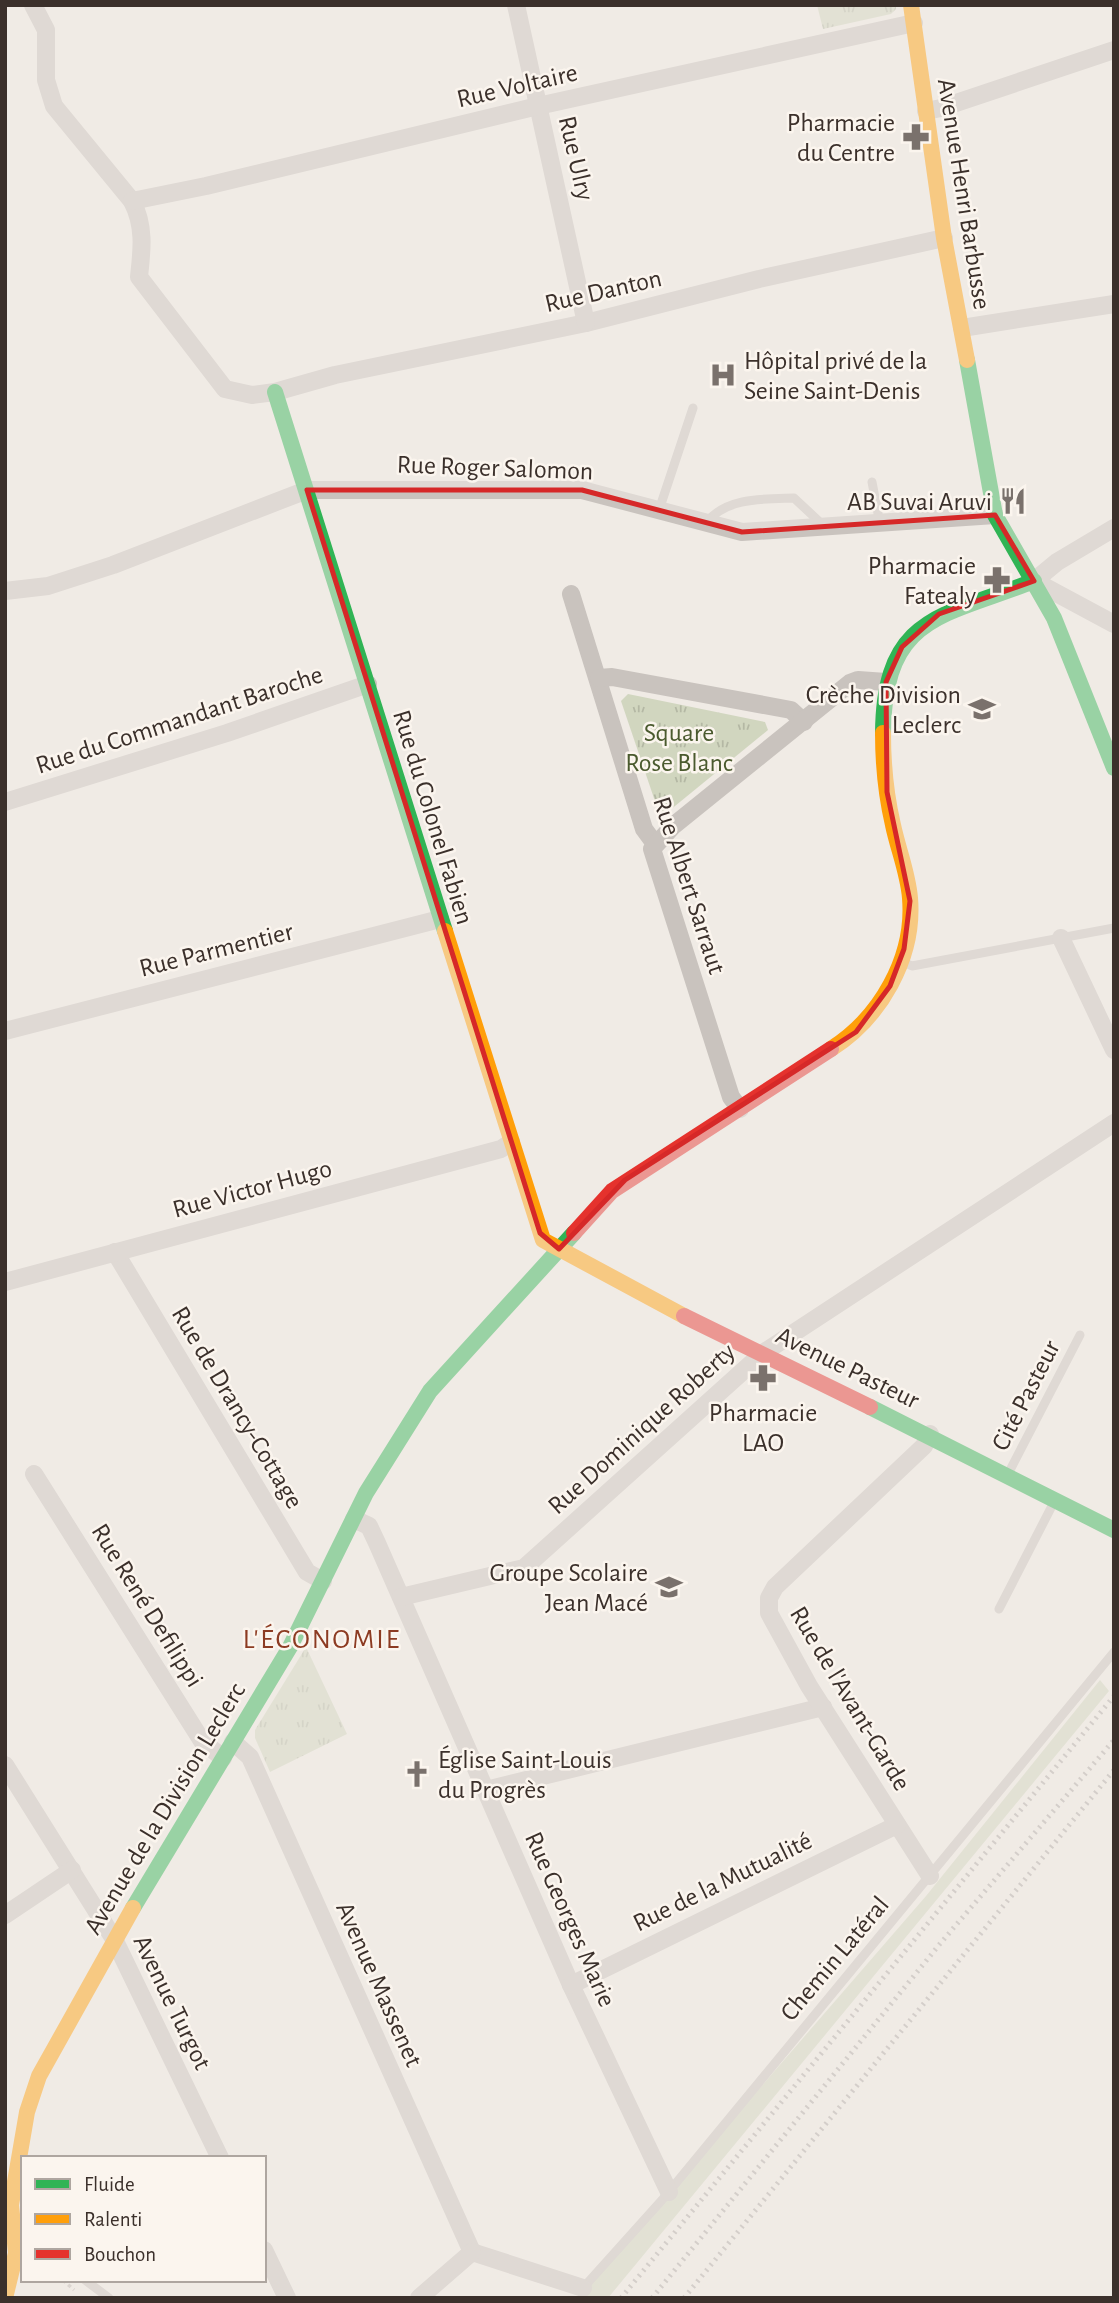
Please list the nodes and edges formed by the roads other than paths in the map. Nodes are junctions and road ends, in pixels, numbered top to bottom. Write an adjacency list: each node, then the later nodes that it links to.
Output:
1 (33, 5): 7 (street)
2 (516, 5): 5 (street, Rue Ulry)
3 (912, 14): 5 (street, Rue Voltaire); 6 (street, Avenue Henri Barbusse)
4 (1114, 50): 6 (street)
5 (538, 106): 7 (street, Rue Voltaire); 10 (street, Rue Ulry)
6 (926, 111): 8 (street, Avenue Henri Barbusse)
7 (132, 201): 12 (street, Rue Danton)
8 (944, 238): 10 (street, Rue Danton); 11 (street, Avenue Henri Barbusse)
9 (1114, 304): 11 (street)
10 (586, 323): 12 (street, Rue Danton)
11 (962, 328): 17 (street, Avenue Henri Barbusse)
12 (275, 391): 15 (street, Rue du Colonel Fabien)
13 (694, 408): 16 (lane)
14 (872, 482): 19 (lane)
15 (307, 490): 16 (street, Rue Roger Salomon); 23 (street, Rue Roger Salomon); 28 (street, Rue du Colonel Fabien)
16 (659, 510): 18 (street, Rue Roger Salomon)
17 (995, 515): 19 (street, Rue Roger Salomon); 22 (street, Avenue Henri Barbusse)
18 (706, 523): 20 (street, Rue Roger Salomon); 20 (lane)
19 (880, 524): 20 (street, Rue Roger Salomon)
20 (825, 527)
21 (1114, 528): 22 (street)
22 (1034, 581): 25 (street); 27 (street, Avenue de la Division Leclerc); 30 (street, Avenue Henri Barbusse)
23 (5, 591)
24 (571, 594): 26 (street, Rue Albert Sarraut)
25 (1114, 624)
26 (599, 678): 29 (street); 32 (street, Rue Albert Sarraut)
27 (886, 682): 29 (street); 36 (street, Avenue de la Division Leclerc)
28 (368, 684): 31 (street, Rue du Commandant Baroche); 33 (street, Rue du Colonel Fabien)
29 (804, 722): 32 (street)
30 (1114, 768)
31 (5, 802)
32 (655, 844): 39 (street, Rue Albert Sarraut)
33 (440, 919): 37 (street, Rue Parmentier); 41 (street, Rue du Colonel Fabien)
34 (1114, 928): 35 (lane)
35 (1061, 938): 36 (lane); 38 (street)
36 (901, 961): 39 (street, Avenue de la Division Leclerc)
37 (5, 1031)
38 (1114, 1050)
39 (740, 1110): 42 (street, Avenue de la Division Leclerc)
40 (1114, 1123): 46 (street, Rue Dominique Roberty)
41 (511, 1142): 42 (street, Rue du Colonel Fabien); 43 (street, Rue Victor Hugo)
42 (559, 1249): 46 (street, Avenue Pasteur); 51 (street, Avenue de la Division Leclerc)
43 (115, 1252): 44 (street, Rue Victor Hugo); 53 (street, Rue de Drancy-Cottage)
44 (5, 1282)
45 (1080, 1335): 49 (lane, Cité Pasteur)
46 (763, 1353): 47 (street, Avenue Pasteur); 54 (street, Rue Dominique Roberty)
47 (930, 1434): 49 (street, Avenue Pasteur); 57 (street, Rue de l'Avant-Garde)
48 (34, 1474): 59 (street, Rue René Defilippi)
49 (1008, 1474): 50 (street, Avenue Pasteur)
50 (1054, 1502): 52 (street, Avenue Pasteur); 55 (lane)
51 (354, 1519): 53 (street, Avenue de la Division Leclerc); 54 (street, Rue Georges Marie)
52 (1114, 1531)
53 (323, 1581): 58 (street, Avenue de la Division Leclerc)
54 (401, 1597): 61 (street, Rue Georges Marie)
55 (999, 1609)
56 (1114, 1652): 64 (lane, Chemin Latéral)
57 (823, 1707): 61 (street); 62 (street, Rue de l'Avant-Garde)
58 (233, 1742): 59 (street, Avenue de la Division Leclerc); 73 (street, Avenue Massenet)
59 (223, 1758): 66 (street, Avenue de la Division Leclerc)
60 (5, 1765): 63 (street, Avenue Turgot)
61 (486, 1790): 67 (street, Rue Georges Marie)
62 (897, 1825): 64 (street, Rue de l'Avant-Garde); 67 (street, Rue de la Mutualité)
63 (72, 1870): 65 (street); 66 (street, Avenue Turgot)
64 (930, 1876): 71 (lane, Chemin Latéral)
65 (5, 1915)
66 (114, 1939): 68 (street, Avenue de la Division Leclerc); 69 (street, Avenue Turgot)
67 (570, 1985): 71 (street, Rue Georges Marie)
68 (21, 2156)
69 (218, 2156)
70 (21, 2159): 72 (street, Avenue de la Division Leclerc)
71 (668, 2192): 77 (lane, Chemin Latéral)
72 (13, 2221): 75 (street, Avenue de la Division Leclerc)
73 (472, 2252): 77 (street); 81 (street)
74 (266, 2254): 80 (street)
75 (8, 2273): 78 (street, Avenue de la Division Leclerc)
76 (88, 2282): 79 (lane)
77 (583, 2288)
78 (5, 2298)
79 (108, 2298)
80 (287, 2298)
81 (419, 2298)

